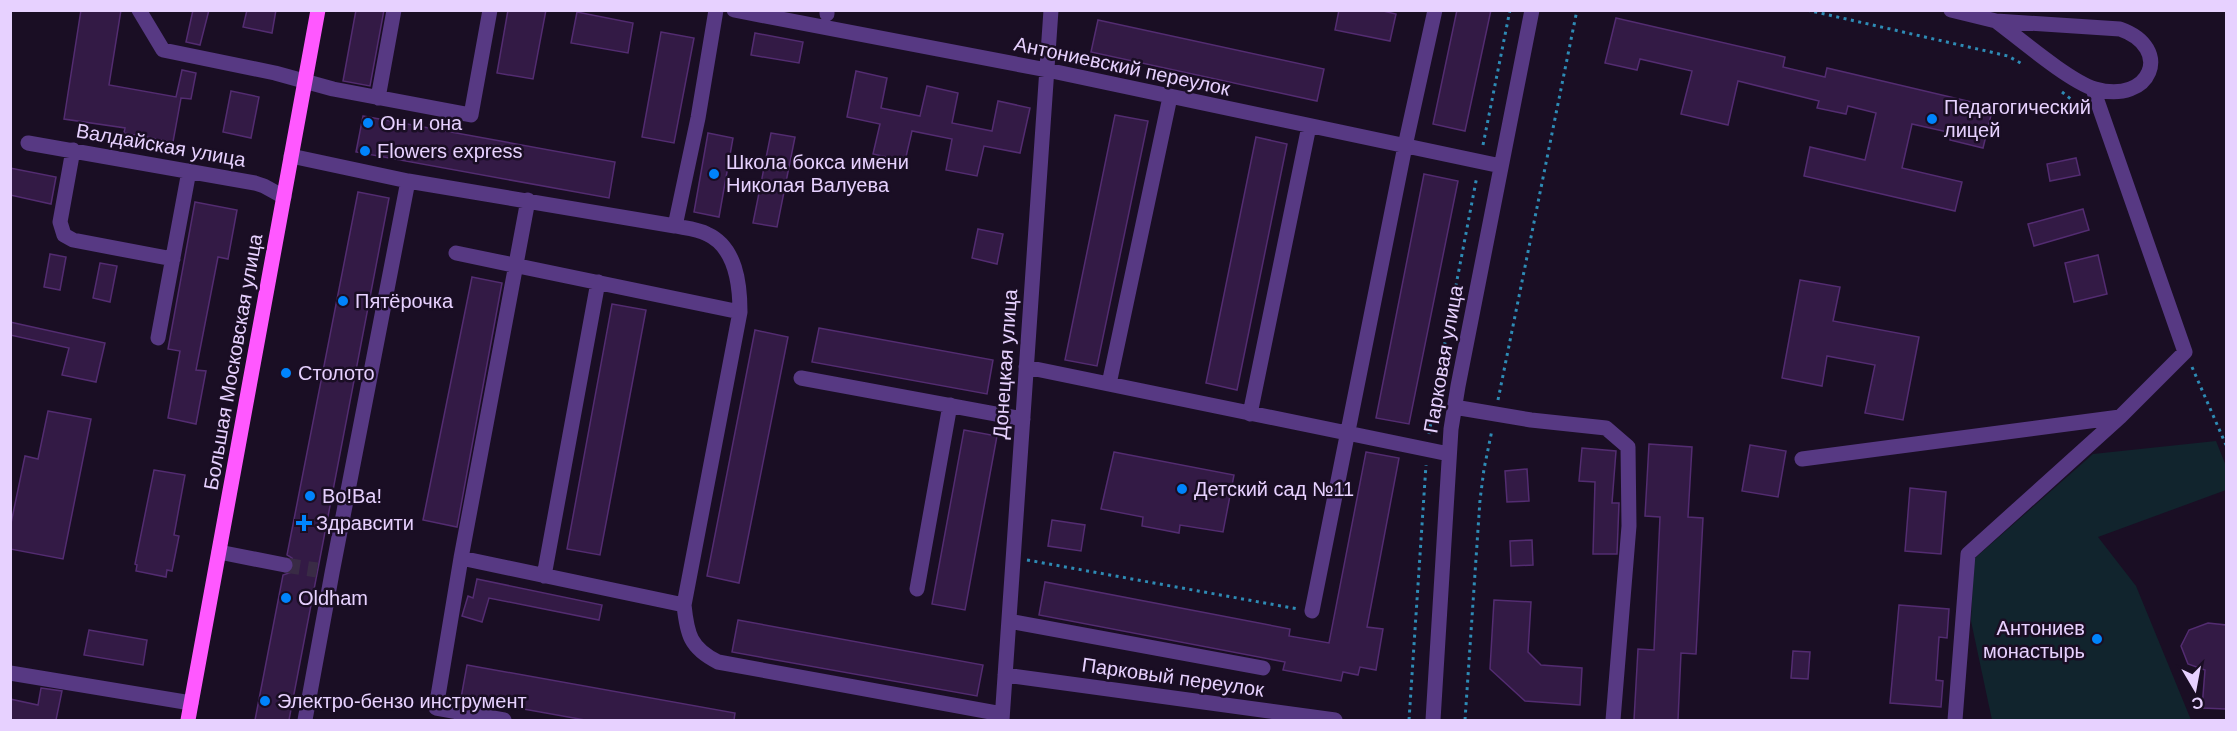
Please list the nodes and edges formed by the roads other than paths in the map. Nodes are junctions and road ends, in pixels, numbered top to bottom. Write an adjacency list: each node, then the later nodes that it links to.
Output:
1 (139, 10): 13 (street)
2 (318, 10): 13 (main road, Большая Московская улица)
3 (394, 10): 16 (street)
4 (490, 10): 16 (street)
5 (716, 10): 27 (street)
6 (734, 10): 12 (street, Антониевский переулок)
7 (1051, 10): 12 (street, Донецкая улица)
8 (1435, 10): 19 (street)
9 (1532, 10): 22 (street, Парковая улица)
10 (1951, 10): 11 (street)
11 (1996, 21): 14 (street); 14 (street)
12 (1047, 70): 15 (street, Антониевский переулок); 34 (street, Донецкая улица)
13 (305, 81): 16 (street); 21 (main road, Большая Московская улица)
14 (2093, 88): 40 (street)
15 (1170, 97): 17 (street, Антониевский переулок); 36 (street)
16 (378, 98)
17 (1309, 126): 19 (street, Антониевский переулок); 39 (street)
18 (28, 143): 20 (street, Валдайская улица)
19 (1405, 146): 22 (street, Антониевский переулок); 42 (street)
20 (73, 150): 23 (street, Валдайская улица); 29 (street)
21 (291, 156): 24 (street); 25 (main road, Большая Московская улица)
22 (1501, 166): 38 (street, Парковая улица)
23 (189, 171): 25 (street, Валдайская улица); 29 (street)
24 (408, 181): 26 (street); 59 (street)
25 (284, 197): 45 (main road, Большая Московская улица)
26 (528, 200): 27 (street); 30 (street)
27 (675, 226): 32 (street)
28 (456, 253): 30 (street)
29 (173, 259): 33 (street)
30 (516, 265): 31 (street); 46 (street)
31 (598, 282): 32 (street); 48 (street)
32 (740, 312): 50 (street)
33 (158, 338)
34 (1026, 367): 36 (street); 41 (street, Донецкая улица)
35 (801, 378): 37 (street)
36 (1109, 384): 39 (street)
37 (950, 405): 41 (street); 49 (street)
38 (1454, 408): 43 (street, Парковая улица); 63 (street)
39 (1250, 414): 42 (street)
40 (2120, 417): 44 (street); 64 (street)
41 (1023, 419): 52 (street, Донецкая улица)
42 (1346, 433): 43 (street); 51 (street)
43 (1449, 454): 62 (street, Парковая улица)
44 (1802, 459)
45 (219, 552): 47 (street); 56 (main road, Большая Московская улица)
46 (461, 558): 48 (street); 60 (street)
47 (285, 565)
48 (544, 576): 50 (street)
49 (917, 589)
50 (684, 605): 57 (street)
51 (1312, 611)
52 (1009, 621): 53 (street); 55 (street, Донецкая улица)
53 (1263, 668)
54 (10, 673): 56 (street)
55 (1005, 675): 57 (street, Донецкая улица); 61 (street, Парковый переулок)
56 (191, 703): 58 (main road, Большая Московская улица)
57 (1002, 717)
58 (188, 720)
59 (305, 720)
60 (504, 720)
61 (1335, 720)
62 (1433, 720)
63 (1612, 720)
64 (1955, 720)

